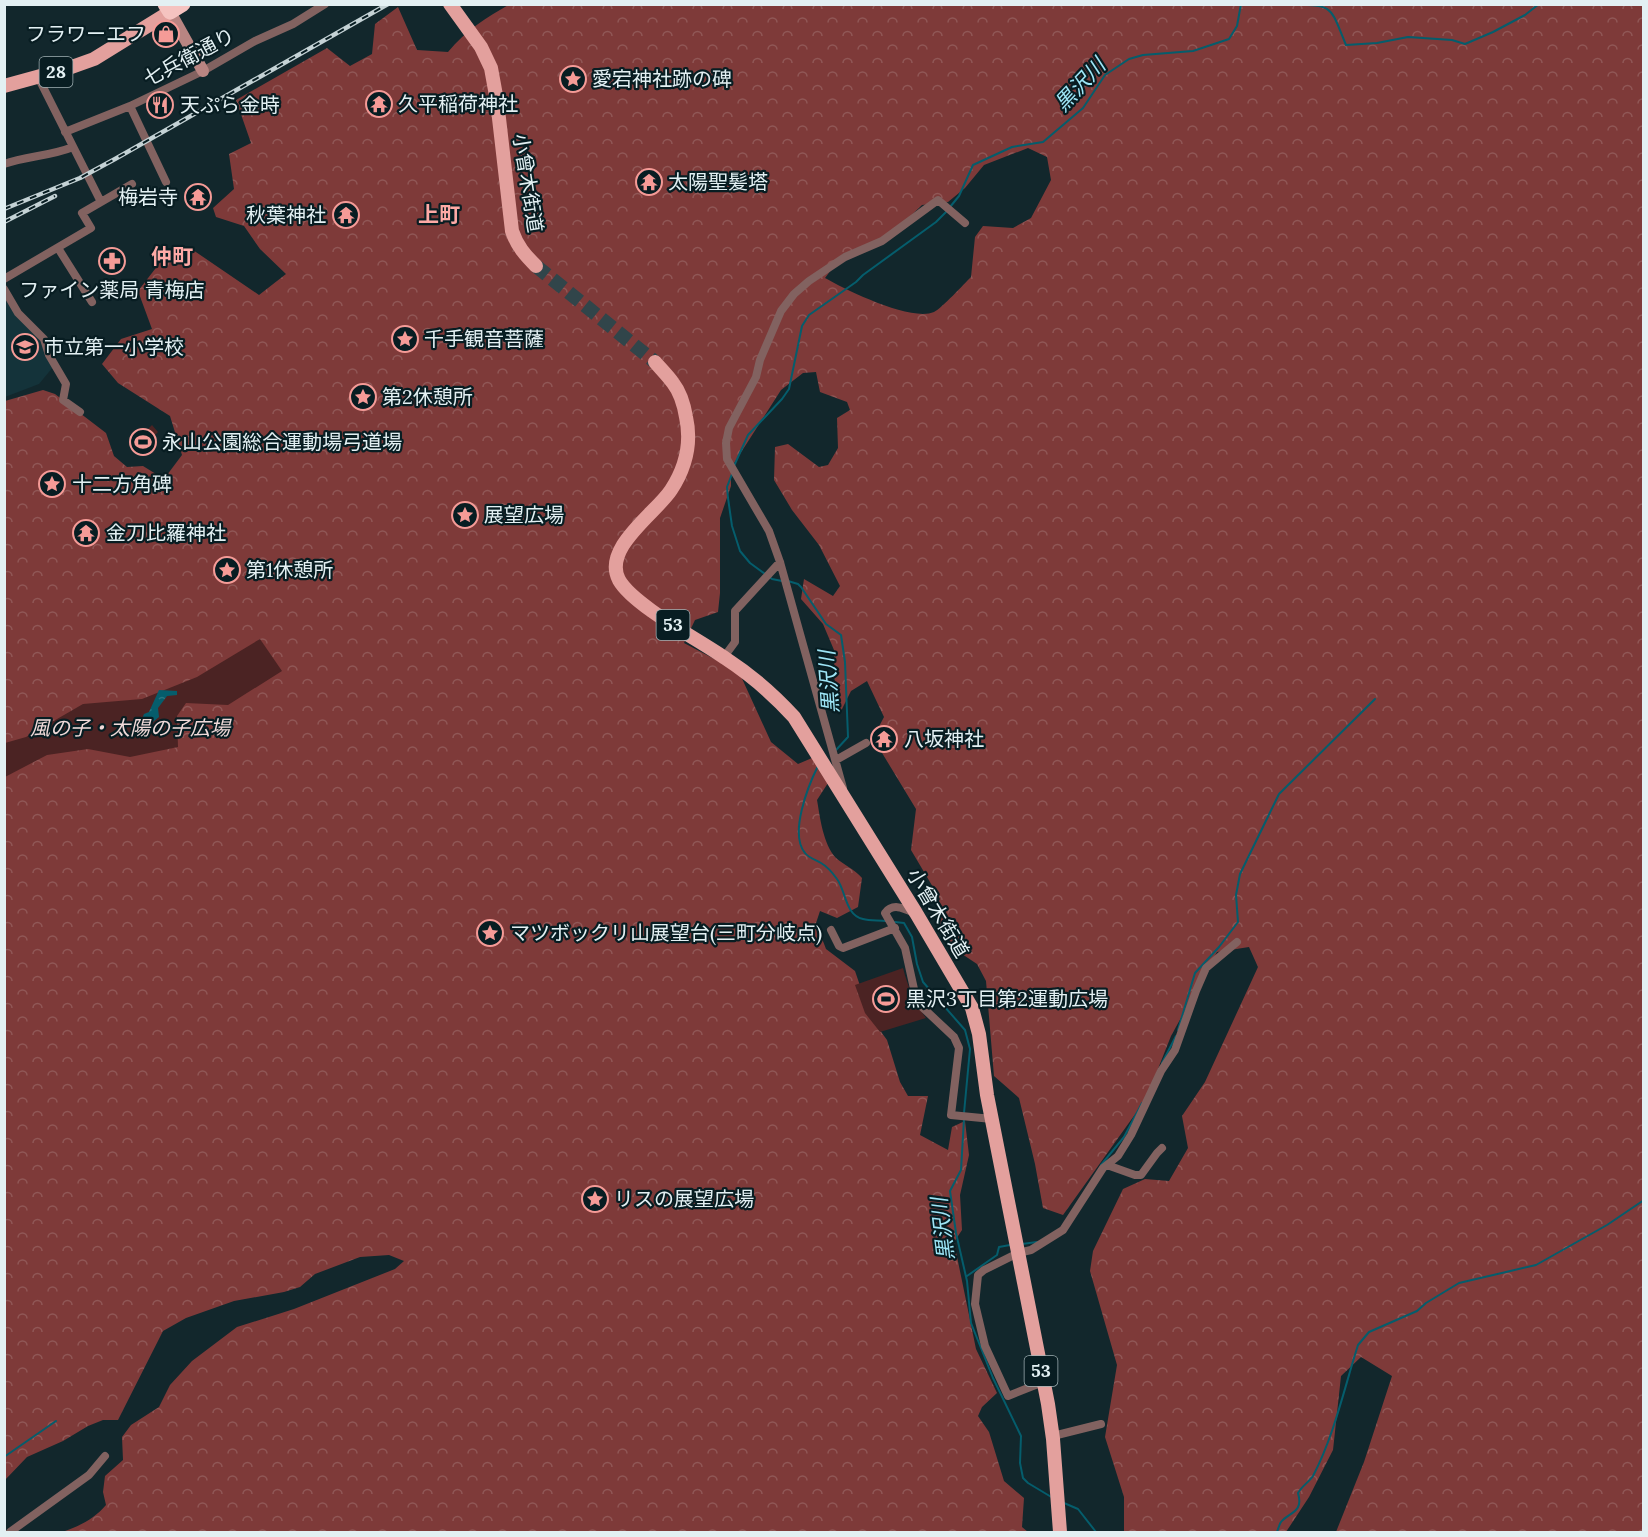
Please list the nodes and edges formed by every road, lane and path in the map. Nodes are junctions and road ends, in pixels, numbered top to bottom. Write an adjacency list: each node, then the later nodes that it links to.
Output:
1 (325, 4): 4 (street, 七兵衛通り)
2 (451, 5): 16 (main road, 小曾木街道)
3 (172, 7): 4 (street); 5 (main road, 28)
4 (202, 71): 7 (street, 七兵衛通り)
5 (38, 77): 6 (main road, 28); 8 (street)
6 (4, 86)
7 (130, 106): 8 (street, 七兵衛通り); 11 (street)
8 (65, 132): 9 (street)
9 (73, 147): 10 (street); 13 (street)
10 (4, 164)
11 (166, 182)
12 (132, 184): 13 (street)
13 (101, 202): 15 (street)
14 (966, 223): 22 (street)
15 (58, 248): 17 (street); 19 (street)
16 (536, 266)
17 (4, 279)
18 (4, 289): 21 (street)
19 (92, 302)
20 (655, 362): 23 (main road, 小曾木街道 / 53)
21 (80, 412)
22 (780, 562): 23 (street); 25 (street)
23 (724, 657): 25 (main road, 小曾木街道 / 53)
24 (866, 743): 25 (street)
25 (829, 756): 26 (main road, 小曾木街道 / 53)
26 (916, 913): 27 (street); 30 (main road, 小曾木街道 / 53)
27 (894, 927): 28 (street); 30 (street)
28 (831, 930)
29 (1236, 942): 32 (street)
30 (992, 1119): 33 (main road, 小曾木街道 / 53)
31 (1162, 1148): 32 (street)
32 (1107, 1165): 33 (street)
33 (1017, 1247): 34 (main road, 小曾木街道 / 53); 34 (street)
34 (1043, 1382): 36 (main road, 小曾木街道 / 53)
35 (1101, 1424): 36 (street)
36 (1053, 1436): 39 (main road, 小曾木街道 / 53)
37 (105, 1456): 38 (street)
38 (10, 1533)
39 (1060, 1533)

